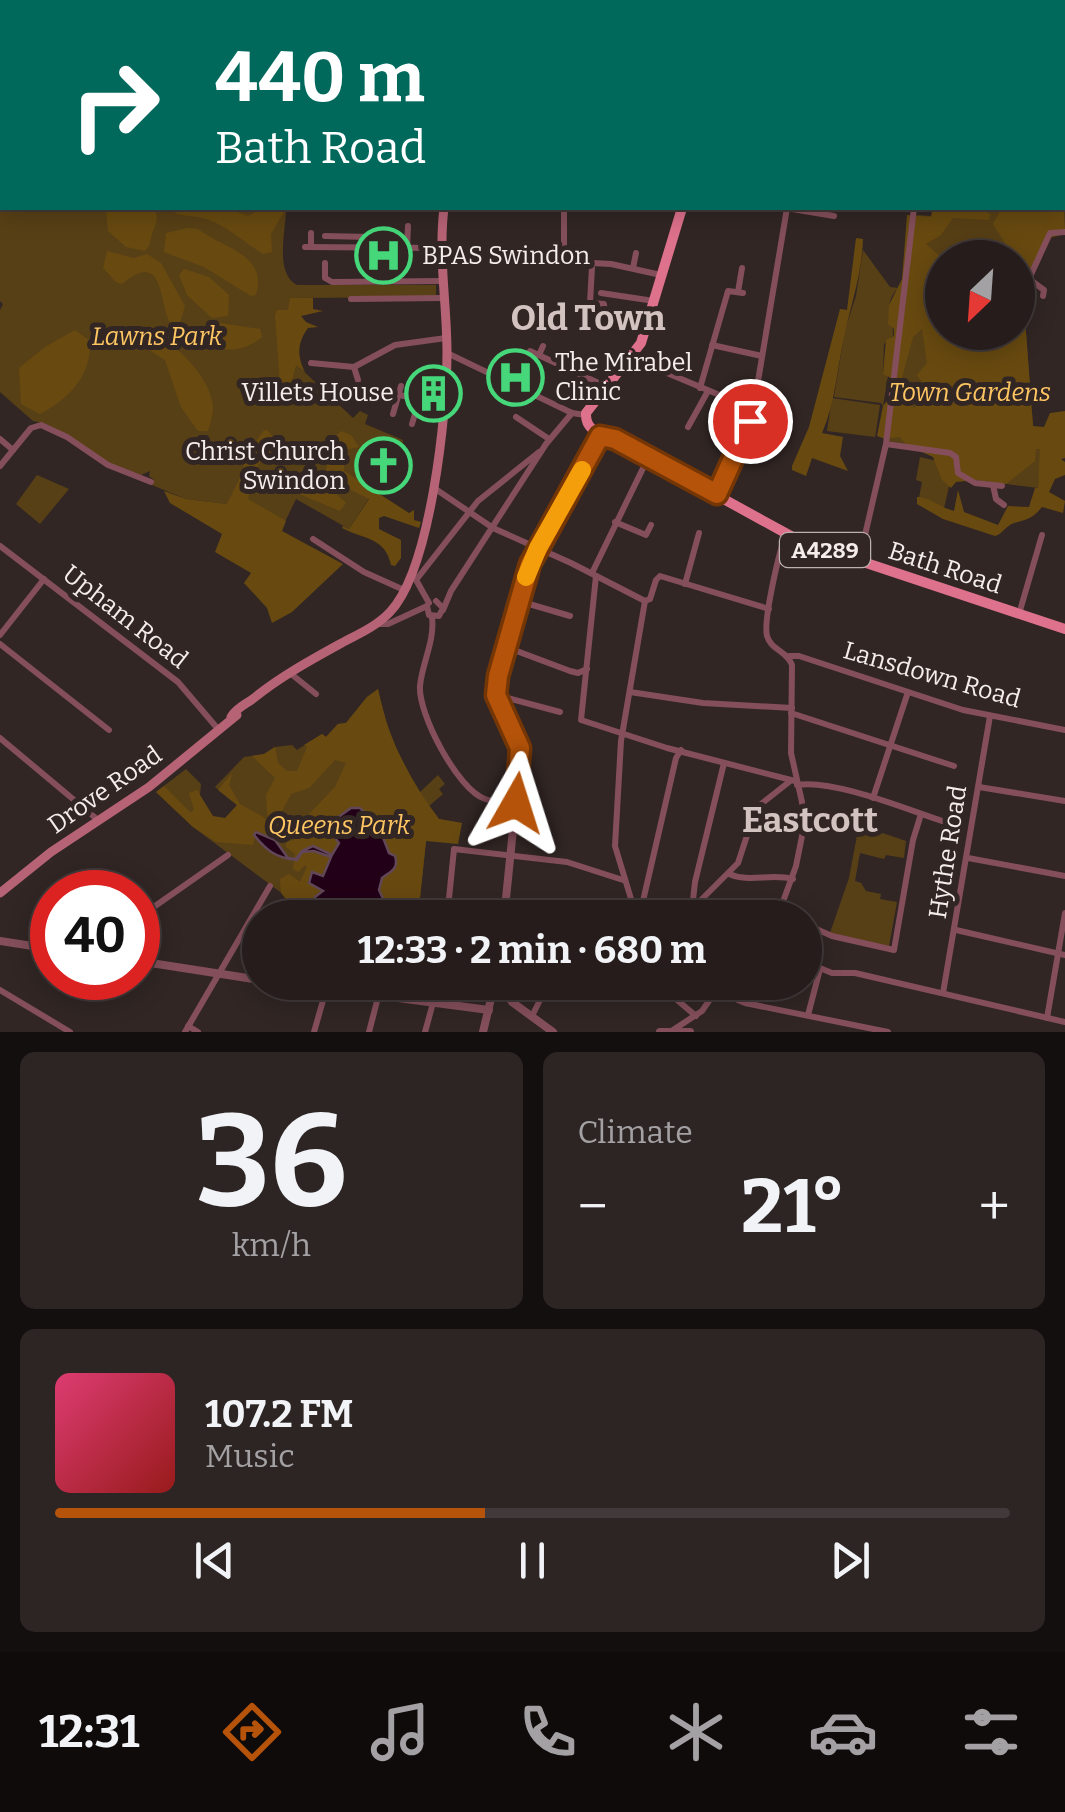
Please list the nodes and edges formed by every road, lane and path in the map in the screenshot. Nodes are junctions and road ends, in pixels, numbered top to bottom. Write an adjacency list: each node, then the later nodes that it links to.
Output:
1 (444, 210): 13 (main road, Drove Road)
2 (564, 210): 16 (street)
3 (681, 210): 22 (main road)
4 (785, 210): 37 (street)
5 (797, 210): 7 (street)
6 (914, 210): 58 (street)
7 (834, 216)
8 (408, 226): 14 (street)
9 (1065, 232): 25 (street)
10 (312, 234): 12 (street)
11 (325, 236): 12 (street)
12 (389, 248): 14 (street)
13 (441, 248): 14 (street); 23 (main road, Drove Road)
14 (407, 249)
15 (636, 253): 20 (street)
16 (564, 256): 17 (street); 19 (street)
17 (500, 257)
18 (325, 263): 23 (street)
19 (592, 263): 20 (street); 29 (street)
20 (631, 268): 22 (street)
21 (742, 268): 32 (street)
22 (662, 275): 28 (main road)
23 (442, 282): 26 (main road, Drove Road)
24 (601, 293): 28 (street)
25 (1043, 296)
26 (442, 298): 27 (street); 31 (main road, Drove Road)
27 (351, 299)
28 (656, 302): 30 (main road)
29 (625, 316): 30 (street)
30 (650, 320): 38 (main road)
31 (446, 338): 35 (main road, Drove Road); 40 (street)
32 (712, 345): 37 (street); 44 (street)
33 (543, 346): 36 (street)
34 (530, 351): 36 (street)
35 (447, 353): 47 (main road, Drove Road); 49 (street)
36 (539, 356): 43 (street)
37 (762, 356): 48 (street)
38 (631, 358): 43 (main road); 44 (street)
39 (310, 362): 40 (street)
40 (354, 366): 41 (street)
41 (358, 380)
42 (401, 386): 45 (street)
43 (607, 386): 51 (main road)
44 (704, 390): 48 (street); 54 (street)
45 (399, 395): 46 (street); 50 (street)
46 (419, 400): 47 (street); 53 (street)
47 (444, 404): 83 (main road, Drove Road)
48 (753, 410): 67 (street)
49 (572, 413): 51 (street); 57 (street)
50 (393, 414)
51 (585, 416): 55 (main road, A4289)
52 (516, 418): 57 (street)
53 (412, 424)
54 (688, 428)
55 (600, 436): 61 (main road, Bath Road / A4289); 78 (street)
56 (0, 439): 59 (street)
57 (549, 439): 60 (street)
58 (886, 444): 64 (street); 79 (street)
59 (13, 450): 62 (street); 63 (street)
60 (541, 450): 69 (street); 72 (street)
61 (648, 457): 67 (main road, Bath Road / A4289); 70 (street)
62 (0, 466)
63 (148, 478)
64 (992, 485): 65 (street); 68 (street)
65 (1002, 486)
66 (436, 490): 69 (street)
67 (717, 494): 74 (main road, Bath Road / A4289)
68 (1004, 505)
69 (468, 511): 72 (street); 83 (street)
70 (617, 519): 71 (street); 80 (street)
71 (651, 525)
72 (494, 528): 78 (street); 84 (street)
73 (699, 533): 82 (street)
74 (786, 534): 79 (main road, Bath Road / A4289); 88 (street)
75 (1042, 536): 90 (street)
76 (318, 540): 83 (street)
77 (0, 546): 81 (street, Upham Road)
78 (538, 548): 80 (street); 85 (street)
79 (859, 560): 90 (main road, Bath Road / A4289)
80 (594, 574): 86 (street); 99 (street)
81 (44, 579): 95 (street); 108 (street, Upham Road)
82 (685, 584): 86 (street); 88 (street)
83 (408, 585): 87 (street); 93 (main road, Drove Road)
84 (451, 591): 87 (street, Drove Road); 89 (street)
85 (519, 601): 91 (street); 97 (street)
86 (644, 601): 101 (street)
87 (431, 604): 89 (street); 92 (street); 93 (street, Drove Road)
88 (770, 608): 98 (street)
89 (443, 610): 92 (street)
90 (1019, 614): 94 (main road, Bath Road / A4289)
91 (570, 616)
92 (432, 617): 121 (street)
93 (376, 624): 100 (main road, Drove Road)
94 (1065, 629)
95 (0, 635)
96 (0, 644): 109 (street)
97 (506, 646): 99 (street); 104 (street)
98 (789, 656): 102 (street, Lansdown Road); 105 (street)
99 (587, 669): 111 (street)
100 (289, 672): 103 (street); 108 (main road, Drove Road)
101 (630, 692): 105 (street); 111 (street)
102 (908, 692): 107 (street, Lansdown Road); 113 (street)
103 (316, 694)
104 (496, 695): 106 (street); 121 (street)
105 (792, 710): 113 (street); 117 (street)
106 (560, 712)
107 (990, 716): 110 (street, Lansdown Road); 118 (street, Hythe Road)
108 (218, 729): 123 (main road, Drove Road)
109 (108, 730)
110 (1065, 730)
111 (623, 734): 114 (street); 131 (street)
112 (0, 738): 123 (street)
113 (890, 746): 116 (street); 119 (street)
114 (681, 750): 115 (street); 137 (street)
115 (725, 762): 117 (street); 138 (street)
116 (954, 766)
117 (794, 782): 119 (street); 128 (street); 130 (street)
118 (979, 787): 120 (street); 127 (street, Hythe Road)
119 (873, 798): 122 (street)
120 (1065, 801)
121 (516, 803): 126 (street)
122 (921, 814): 124 (street); 144 (street)
123 (99, 820): 133 (main road, Drove Road)
124 (942, 821)
125 (228, 855): 141 (street)
126 (510, 856): 131 (street); 134 (street); 135 (street)
127 (967, 858): 129 (street); 143 (street, Hythe Road)
128 (729, 874): 130 (street); 139 (street)
129 (1065, 876)
130 (792, 878): 140 (street)
131 (623, 880): 136 (street)
132 (270, 886): 150 (street)
133 (0, 893)
134 (450, 900)
135 (506, 900)
136 (629, 900)
137 (643, 900)
138 (693, 900)
139 (702, 900)
140 (786, 900)
141 (160, 903)
142 (1065, 912): 147 (street)
143 (956, 930): 147 (street); 155 (street, Hythe Road)
144 (822, 932)
145 (0, 940): 146 (street)
146 (30, 945)
147 (1062, 954): 152 (street)
148 (160, 965): 150 (street)
149 (822, 970): 155 (street)
150 (218, 974): 151 (street); 174 (street)
151 (242, 977)
152 (1054, 987): 153 (street); 172 (street)
153 (1065, 989)
154 (0, 990): 176 (street)
155 (943, 994): 172 (street)
156 (323, 1000): 178 (street)
157 (378, 1000): 179 (street)
158 (415, 1000): 166 (street)
159 (492, 1000): 168 (street)
160 (512, 1000): 167 (street)
161 (540, 1000): 170 (street)
162 (675, 1000): 171 (street)
163 (710, 1000): 171 (street)
164 (734, 1000): 169 (street)
165 (812, 1000): 169 (street)
166 (433, 1002): 168 (street); 180 (street)
167 (516, 1006): 168 (street); 170 (street)
168 (489, 1010): 181 (street)
169 (808, 1015): 185 (street)
170 (532, 1016): 182 (street)
171 (694, 1018): 175 (street); 184 (street)
172 (1047, 1018): 173 (street)
173 (1065, 1022)
174 (186, 1029): 177 (street)
175 (672, 1031): 183 (street); 184 (street)
176 (70, 1032)
177 (198, 1032)
178 (314, 1032)
179 (370, 1032)
180 (425, 1032)
181 (483, 1032)
182 (553, 1032)
183 (660, 1032)
184 (691, 1032)
185 (888, 1032)

